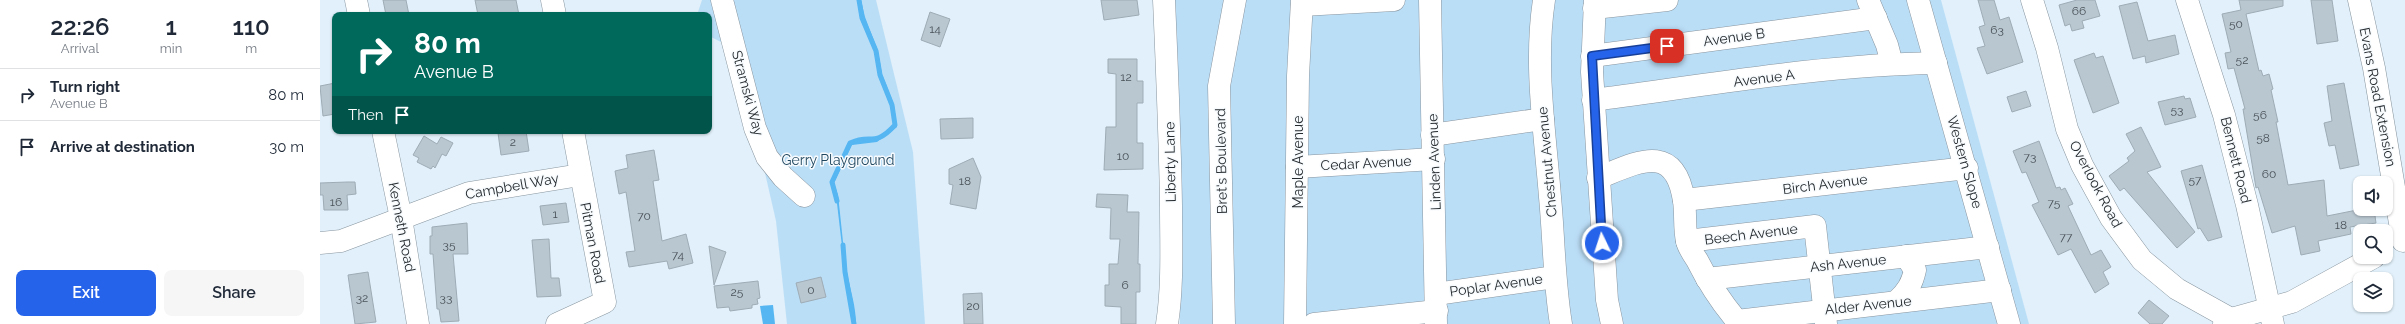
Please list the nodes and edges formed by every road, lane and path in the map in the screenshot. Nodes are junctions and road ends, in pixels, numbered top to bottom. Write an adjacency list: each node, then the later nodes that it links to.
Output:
1 (356, 0): 17 (street)
2 (552, 0): 18 (street)
3 (722, 0): 32 (street, Stramski Way)
4 (1164, 0): 53 (street, Liberty Lane)
5 (1235, 0): 54 (street, Bret's Boulevard)
6 (1394, 0): 14 (street)
7 (1430, 0): 26 (street, Linden Avenue)
8 (1544, 0): 23 (street, Chestnut Avenue)
9 (1667, 0): 15 (street)
10 (1918, 0): 20 (street, Western Slope)
11 (2032, 0): 50 (street, Overlook Road)
12 (2187, 0): 47 (street, Bennett Road)
13 (2359, 0): 37 (street, Evans Road Extension)
14 (1302, 3): 28 (street, Maple Avenue)
15 (1595, 4): 19 (street)
16 (1872, 9): 19 (street, Avenue B); 21 (street)
17 (358, 12)
18 (554, 12)
19 (1592, 56): 22 (street)
20 (1936, 63): 21 (street, Avenue A); 29 (street, Western Slope)
21 (1892, 64): 22 (street, Avenue A)
22 (1593, 100): 31 (street)
23 (1543, 119): 26 (street); 42 (street, Chestnut Avenue)
24 (384, 134): 34 (street, Kenneth Road)
25 (573, 134): 30 (street, Pitman Road)
26 (1432, 135): 27 (street, Linden Avenue)
27 (1434, 159): 28 (street, Cedar Avenue); 46 (street, Linden Avenue)
28 (1297, 166): 55 (street, Maple Avenue)
29 (1967, 168): 33 (street, Birch Avenue); 38 (street, Western Slope)
30 (580, 175): 34 (street, Campbell Way); 52 (street, Pitman Road)
31 (1598, 178): 33 (street); 58 (street)
32 (804, 196)
33 (1684, 200): 35 (street)
34 (401, 218): 36 (street, Campbell Way); 51 (street, Kenneth Road)
35 (1687, 242): 41 (street, Beech Avenue); 43 (street)
36 (320, 243)
37 (2398, 244)
38 (1988, 247): 39 (street, Ash Avenue); 44 (street, Western Slope)
39 (1906, 256): 41 (street, Ash Avenue); 45 (street)
40 (2361, 264): 47 (street)
41 (1818, 266): 43 (street, Ash Avenue); 48 (street)
42 (1555, 277): 46 (street, Poplar Avenue); 57 (street, Chestnut Avenue)
43 (1707, 279): 49 (street)
44 (2000, 290): 45 (street, Alder Avenue); 59 (street, Western Slope)
45 (1897, 301): 48 (street, Alder Avenue)
46 (1436, 310): 56 (street, Poplar Avenue)
47 (2271, 316): 50 (street)
48 (1825, 317): 49 (street, Alder Avenue)
49 (1736, 322)
50 (2228, 322)
51 (418, 324)
52 (557, 324)
53 (1167, 324)
54 (1224, 324)
55 (1295, 324)
56 (1314, 324)
57 (1561, 324)
58 (1612, 324)
59 (2009, 324)

